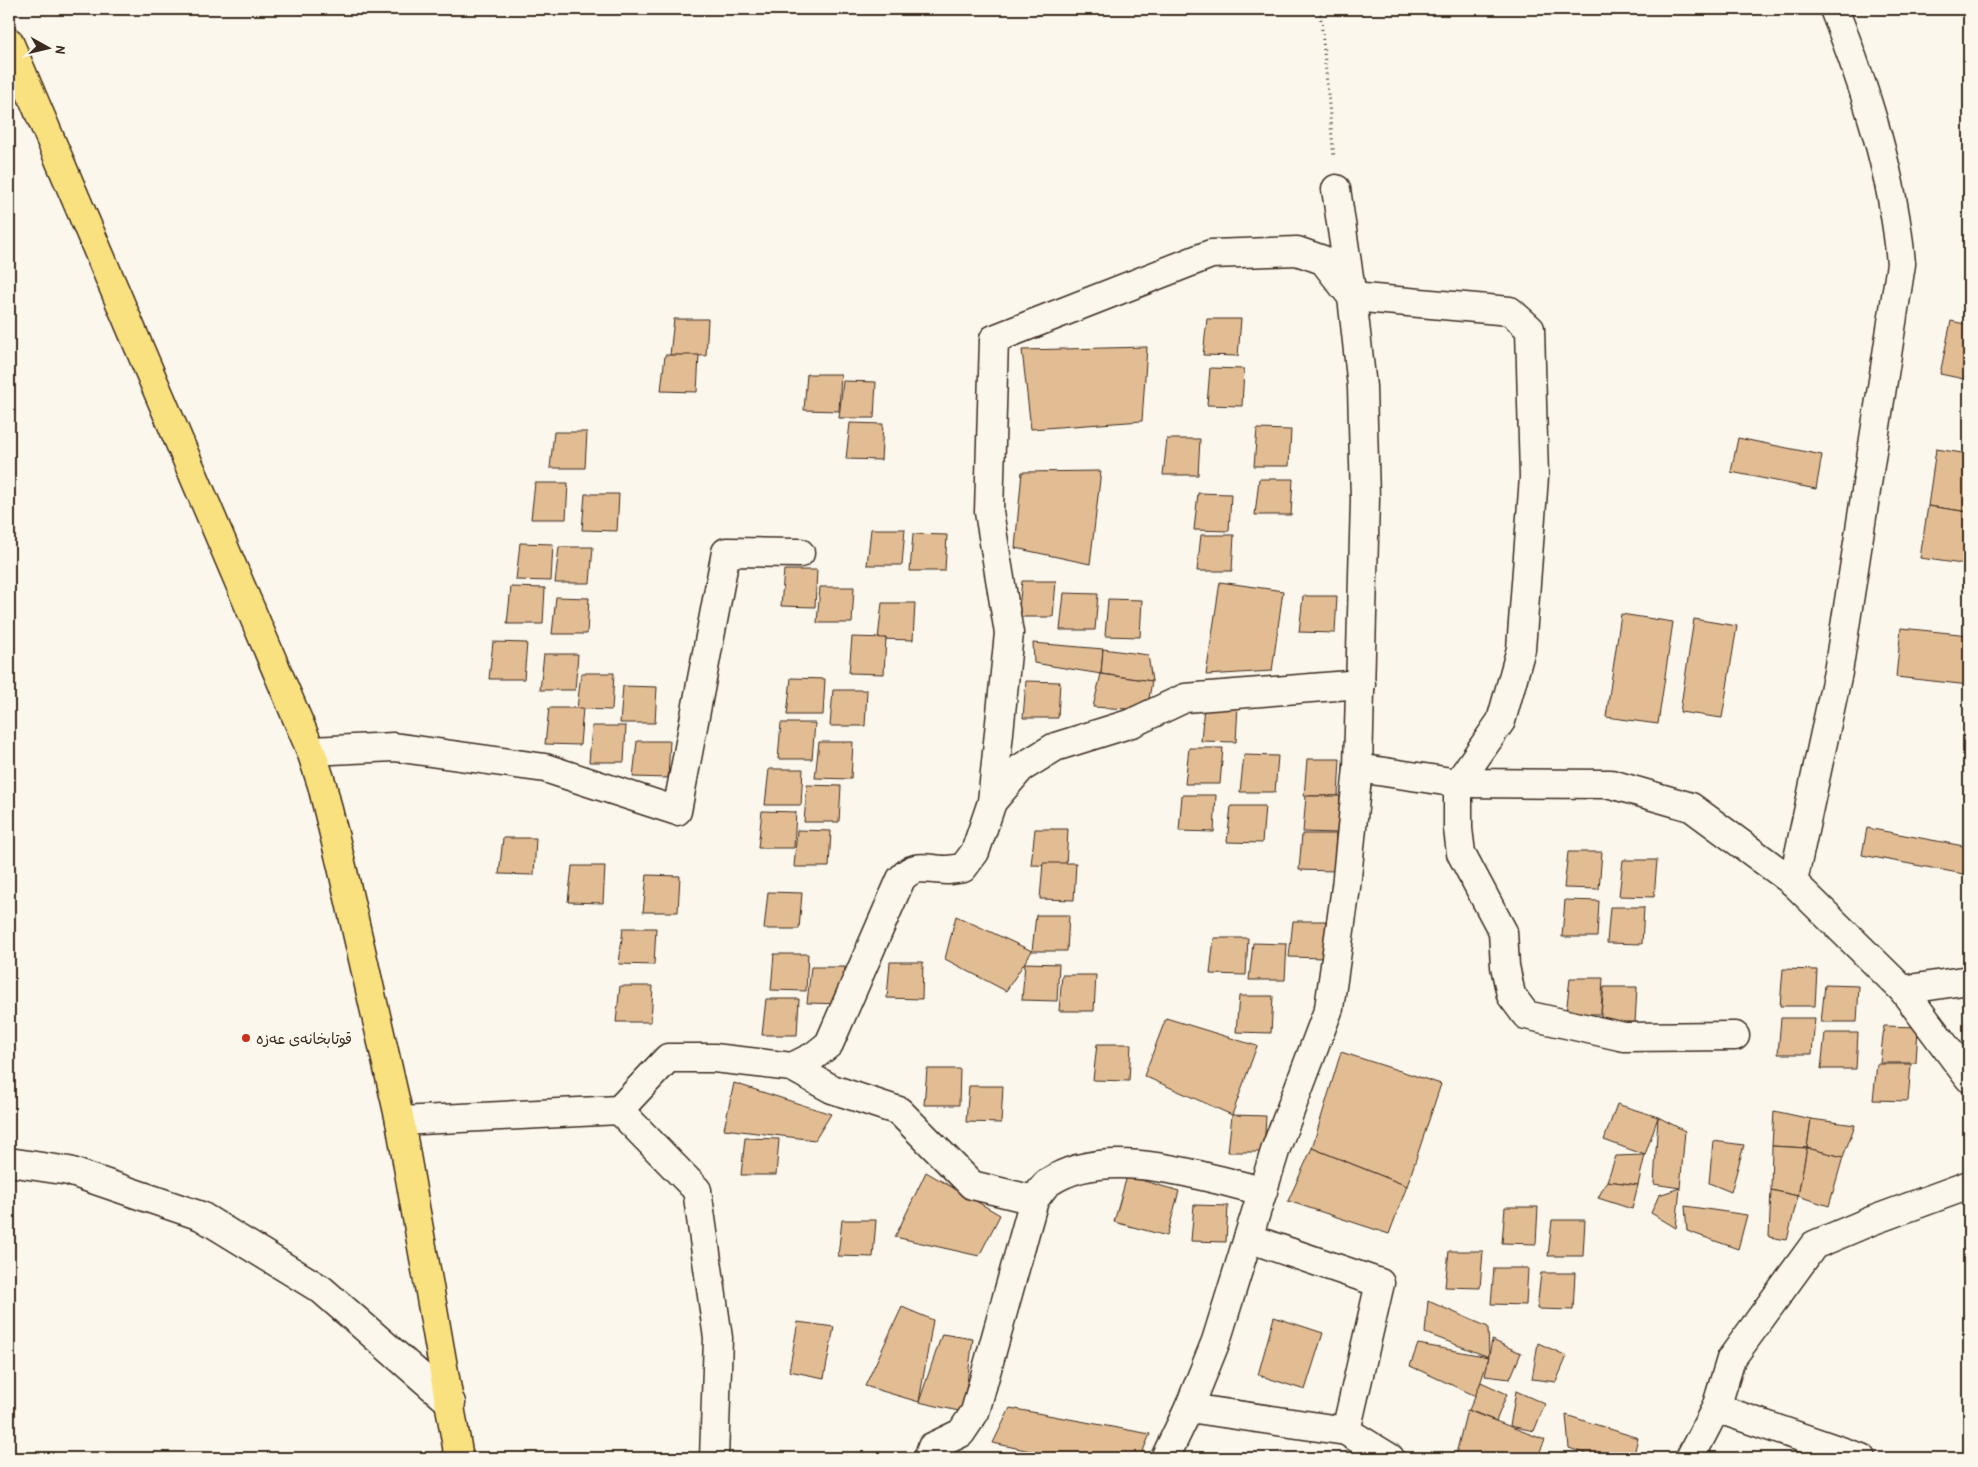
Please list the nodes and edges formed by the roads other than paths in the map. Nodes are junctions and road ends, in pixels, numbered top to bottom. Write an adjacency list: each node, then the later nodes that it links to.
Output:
1 (1834, 9): 11 (street)
2 (9, 42): 7 (main road)
3 (1336, 189): 4 (street)
4 (1352, 297): 6 (street); 9 (street); 10 (street)
5 (800, 553): 7 (street)
6 (1361, 684): 8 (street); 10 (street)
7 (311, 751): 18 (main road)
8 (1358, 768): 9 (street); 21 (street)
9 (1458, 784): 11 (street); 14 (street)
10 (992, 802): 15 (street)
11 (1793, 882): 13 (street)
12 (1969, 980): 13 (street)
13 (1903, 990): 16 (street)
14 (1735, 1036)
15 (792, 1066): 17 (street); 22 (street)
16 (1969, 1078)
17 (619, 1110): 18 (street); 29 (street)
18 (400, 1121): 24 (main road)
19 (9, 1162): 24 (street)
20 (1969, 1186): 26 (street)
21 (1263, 1191): 22 (street); 23 (street)
22 (1034, 1200): 30 (street)
23 (1248, 1238): 25 (street); 27 (street)
24 (450, 1403): 28 (main road)
25 (1189, 1408): 27 (street); 31 (street)
26 (1716, 1408): 33 (street); 34 (street)
27 (1346, 1430): 32 (street)
28 (459, 1458)
29 (714, 1458)
30 (928, 1458)
31 (1165, 1458)
32 (1390, 1458)
33 (1690, 1458)
34 (1862, 1458)

